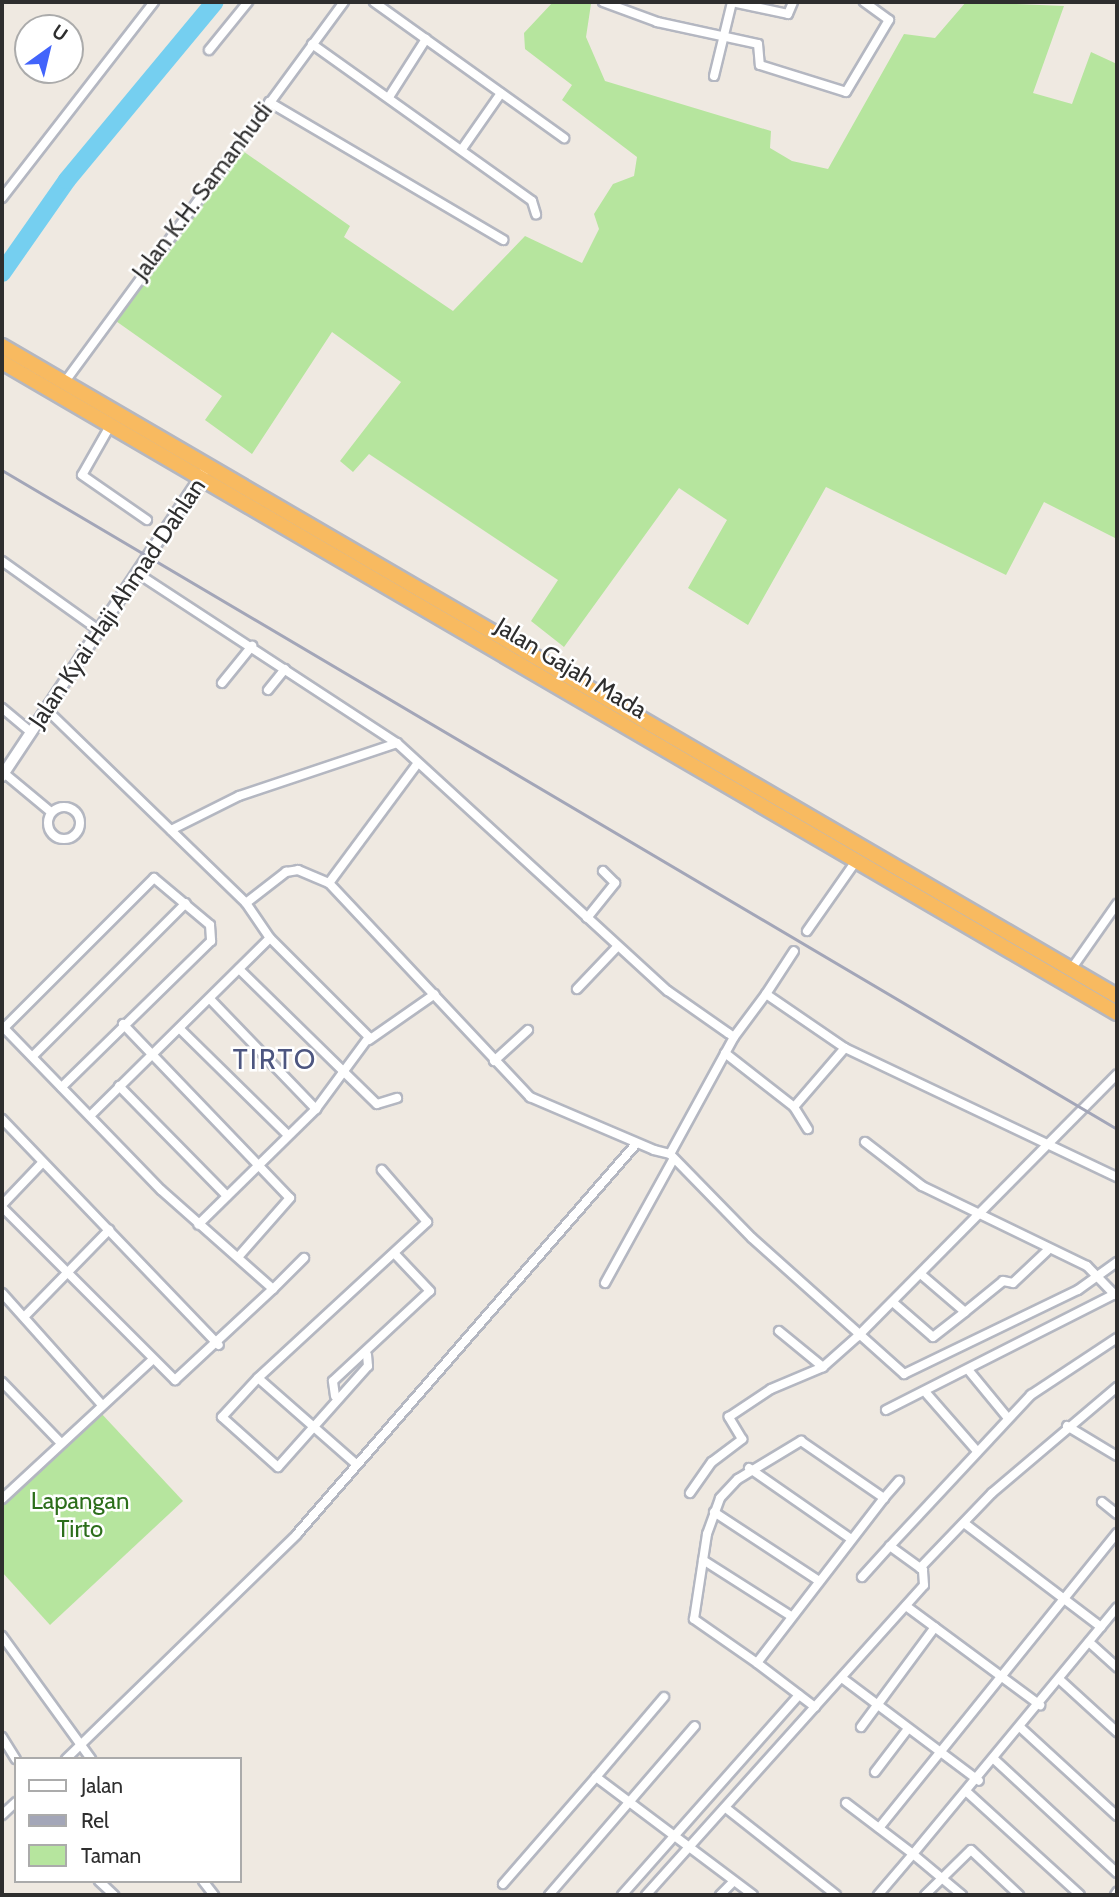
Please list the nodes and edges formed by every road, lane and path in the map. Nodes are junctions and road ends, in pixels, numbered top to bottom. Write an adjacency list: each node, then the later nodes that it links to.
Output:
1 (154, 2): 19 (street)
2 (248, 2): 12 (street)
3 (344, 2): 11 (street, Jalan K.H. Samanhudi)
4 (374, 2): 10 (street)
5 (603, 2): 9 (street)
6 (732, 2): 7 (street); 9 (street)
7 (793, 2)
8 (864, 2): 9 (street)
9 (720, 37): 13 (street)
10 (426, 39): 14 (street); 15 (street)
11 (312, 44): 15 (street); 16 (street, Jalan K.H. Samanhudi)
12 (209, 50)
13 (714, 76)
14 (501, 93): 17 (street); 18 (street)
15 (389, 97): 18 (street)
16 (269, 102): 21 (street); 24 (street, Jalan K.H. Samanhudi)
17 (564, 138)
18 (461, 149): 20 (street)
19 (2, 198)
20 (536, 214)
21 (503, 240)
22 (2, 346): 24 (highway, Jalan Gajah Mada)
23 (2, 362): 25 (highway, Jalan Gajah Mada)
24 (64, 383): 26 (highway, Jalan Gajah Mada)
25 (110, 426): 26 (highway, Jalan Gajah Mada); 27 (street)
26 (204, 472): 28 (highway, Jalan Gajah Mada); 30 (street, Jalan Kyai Haji Ahmad Dahlan)
27 (147, 520)
28 (293, 522): 44 (highway, Jalan Gajah Mada); 56 (highway, Jalan Gajah Mada)
29 (2, 561): 31 (street)
30 (137, 573): 31 (street, Jalan Kyai Haji Ahmad Dahlan); 32 (street)
31 (100, 631): 37 (street, Jalan Kyai Haji Ahmad Dahlan)
32 (251, 646): 33 (street); 34 (street)
33 (285, 668): 35 (street); 39 (street)
34 (222, 682)
35 (268, 691)
36 (2, 708): 38 (street)
37 (48, 711): 38 (street, Jalan Kyai Haji Ahmad Dahlan); 43 (street)
38 (31, 732): 41 (street, Jalan Kyai Haji Ahmad Dahlan)
39 (397, 743): 40 (street); 43 (street)
40 (416, 764): 46 (street); 50 (street)
41 (3, 774): 42 (street)
42 (51, 812): 42 (street)
43 (171, 830): 48 (street)
44 (856, 861): 51 (street); 56 (highway, Jalan Gajah Mada)
45 (603, 871): 50 (street)
46 (329, 883): 48 (street); 58 (street)
47 (186, 903): 63 (street); 64 (street); 72 (street)
48 (246, 903): 52 (street)
49 (1117, 904): 56 (street)
50 (587, 918): 53 (street)
51 (807, 931)
52 (270, 937): 55 (street); 68 (street)
53 (618, 946): 57 (street); 67 (street)
54 (794, 951): 59 (street)
55 (239, 969): 61 (street); 74 (street)
56 (1067, 975): 60 (highway, Jalan Gajah Mada); 62 (highway, Jalan Gajah Mada)
57 (577, 989)
58 (435, 994): 68 (street); 73 (street)
59 (766, 994): 67 (street); 69 (street)
60 (1117, 996)
61 (210, 999): 65 (street); 80 (street)
62 (1117, 1013)
63 (123, 1024): 71 (street); 77 (street)
64 (3, 1029): 72 (street)
65 (180, 1029): 71 (street); 84 (street)
66 (528, 1030): 73 (street)
67 (734, 1037): 70 (street)
68 (369, 1040): 74 (street)
69 (845, 1048): 79 (street); 87 (street)
70 (725, 1054): 79 (street); 88 (street)
71 (151, 1055): 76 (street); 90 (street)
72 (33, 1056): 77 (street)
73 (494, 1060): 86 (street)
74 (342, 1070): 78 (street); 80 (street)
75 (1117, 1074): 87 (street)
76 (119, 1086): 81 (street); 93 (street)
77 (62, 1087): 81 (street)
78 (397, 1098)
79 (794, 1107): 83 (street)
80 (316, 1109): 84 (street)
81 (90, 1116): 96 (street)
82 (2, 1119): 89 (street)
83 (808, 1129)
84 (288, 1135): 90 (street)
85 (865, 1142): 95 (street)
86 (636, 1144): 88 (street); 134 (street)
87 (1051, 1144): 92 (street); 95 (street)
88 (672, 1157): 106 (street); 114 (street)
89 (43, 1163): 94 (street); 97 (street)
90 (257, 1166): 93 (street); 100 (street)
91 (382, 1170): 99 (street)
92 (1117, 1177)
93 (227, 1196): 96 (street)
94 (2, 1206): 103 (street)
95 (980, 1218): 98 (street); 104 (street)
96 (198, 1225): 100 (street)
97 (109, 1230): 103 (street); 116 (street)
98 (1046, 1251): 105 (street); 111 (street)
99 (395, 1254): 117 (street); 121 (street)
100 (239, 1256): 107 (street)
101 (304, 1258): 107 (street)
102 (1117, 1262): 105 (street)
103 (66, 1273): 112 (street); 118 (street)
104 (923, 1276): 110 (street); 111 (street)
105 (1102, 1277): 109 (street); 114 (street)
106 (605, 1283)
107 (273, 1289): 116 (street)
108 (2, 1293): 112 (street)
109 (1115, 1293): 120 (street)
110 (895, 1304): 111 (street); 114 (street)
111 (965, 1312)
112 (24, 1317): 126 (street)
113 (779, 1331): 119 (street)
114 (858, 1336): 119 (street)
115 (1117, 1338): 128 (street)
116 (219, 1345): 118 (street)
117 (367, 1355): 125 (street); 125 (street)
118 (151, 1361): 126 (street)
119 (823, 1367): 137 (street)
120 (970, 1372): 124 (street); 128 (street)
121 (258, 1378): 129 (street); 129 (street)
122 (2, 1382): 131 (street)
123 (1117, 1387): 130 (street)
124 (927, 1394): 127 (street); 132 (street)
125 (335, 1396): 129 (street)
126 (102, 1405): 131 (street)
127 (886, 1410)
128 (1007, 1417): 132 (street)
129 (313, 1426): 134 (street)
130 (1067, 1426): 133 (street); 143 (street)
131 (61, 1443): 139 (street)
132 (976, 1450): 146 (street)
133 (1117, 1456)
134 (356, 1464): 175 (street)
135 (749, 1468): 138 (street); 141 (street); 145 (street)
136 (899, 1481): 138 (street)
137 (690, 1493)
138 (884, 1498): 145 (street)
139 (2, 1499)
140 (1102, 1502): 142 (street)
141 (714, 1512): 147 (street); 150 (street)
142 (1117, 1514)
143 (964, 1523): 148 (street); 151 (street)
144 (1117, 1533): 151 (street)
145 (851, 1539): 150 (street)
146 (890, 1546): 148 (street); 149 (street)
147 (703, 1559): 154 (street); 159 (street)
148 (920, 1568): 152 (street)
149 (862, 1577)
150 (819, 1581): 154 (street)
151 (1064, 1600): 156 (street); 162 (street)
152 (906, 1606): 155 (street); 161 (street)
153 (1116, 1610): 156 (street)
154 (791, 1616): 159 (street)
155 (935, 1627): 162 (street); 168 (street)
156 (1101, 1627): 158 (street)
157 (2, 1636): 175 (street)
158 (1089, 1642): 160 (street); 163 (street)
159 (757, 1663): 164 (street)
160 (1117, 1667)
161 (842, 1678): 167 (street); 168 (street)
162 (1003, 1679): 166 (street); 176 (street)
163 (1059, 1679): 166 (street); 173 (street)
164 (799, 1695): 167 (street); 190 (street)
165 (664, 1697): 182 (street)
166 (1040, 1705): 171 (street)
167 (815, 1707): 187 (street)
168 (877, 1707): 170 (street); 172 (street)
169 (695, 1726): 186 (street)
170 (861, 1727)
171 (1021, 1728): 180 (street); 188 (street)
172 (907, 1730): 176 (street); 181 (street)
173 (1117, 1732)
174 (2, 1737): 177 (street)
175 (82, 1746): 178 (street); 179 (street)
176 (942, 1754): 183 (street); 189 (street)
177 (15, 1757)
178 (68, 1757)
179 (90, 1757)
180 (995, 1760): 183 (street); 193 (street)
181 (874, 1772)
182 (596, 1777): 186 (street); 197 (street)
183 (979, 1781): 184 (street)
184 (968, 1793): 192 (street); 209 (street)
185 (846, 1803): 189 (street)
186 (630, 1805): 190 (street); 199 (street)
187 (726, 1808): 191 (street); 204 (street)
188 (1117, 1816)
189 (879, 1828): 192 (street)
190 (673, 1839): 191 (street); 200 (street)
191 (689, 1850): 195 (street); 201 (street)
192 (913, 1854): 194 (street); 205 (street)
193 (1117, 1873)
194 (942, 1876): 206 (street); 207 (street); 208 (street)
195 (733, 1882): 202 (street); 203 (street)
196 (101, 1883): 198 (street)
197 (503, 1884)
198 (114, 1895)
199 (549, 1895)
200 (622, 1895)
201 (646, 1895)
202 (720, 1895)
203 (753, 1895)
204 (836, 1895)
205 (878, 1895)
206 (925, 1895)
207 (962, 1895)
208 (1019, 1895)
209 (1080, 1895)

